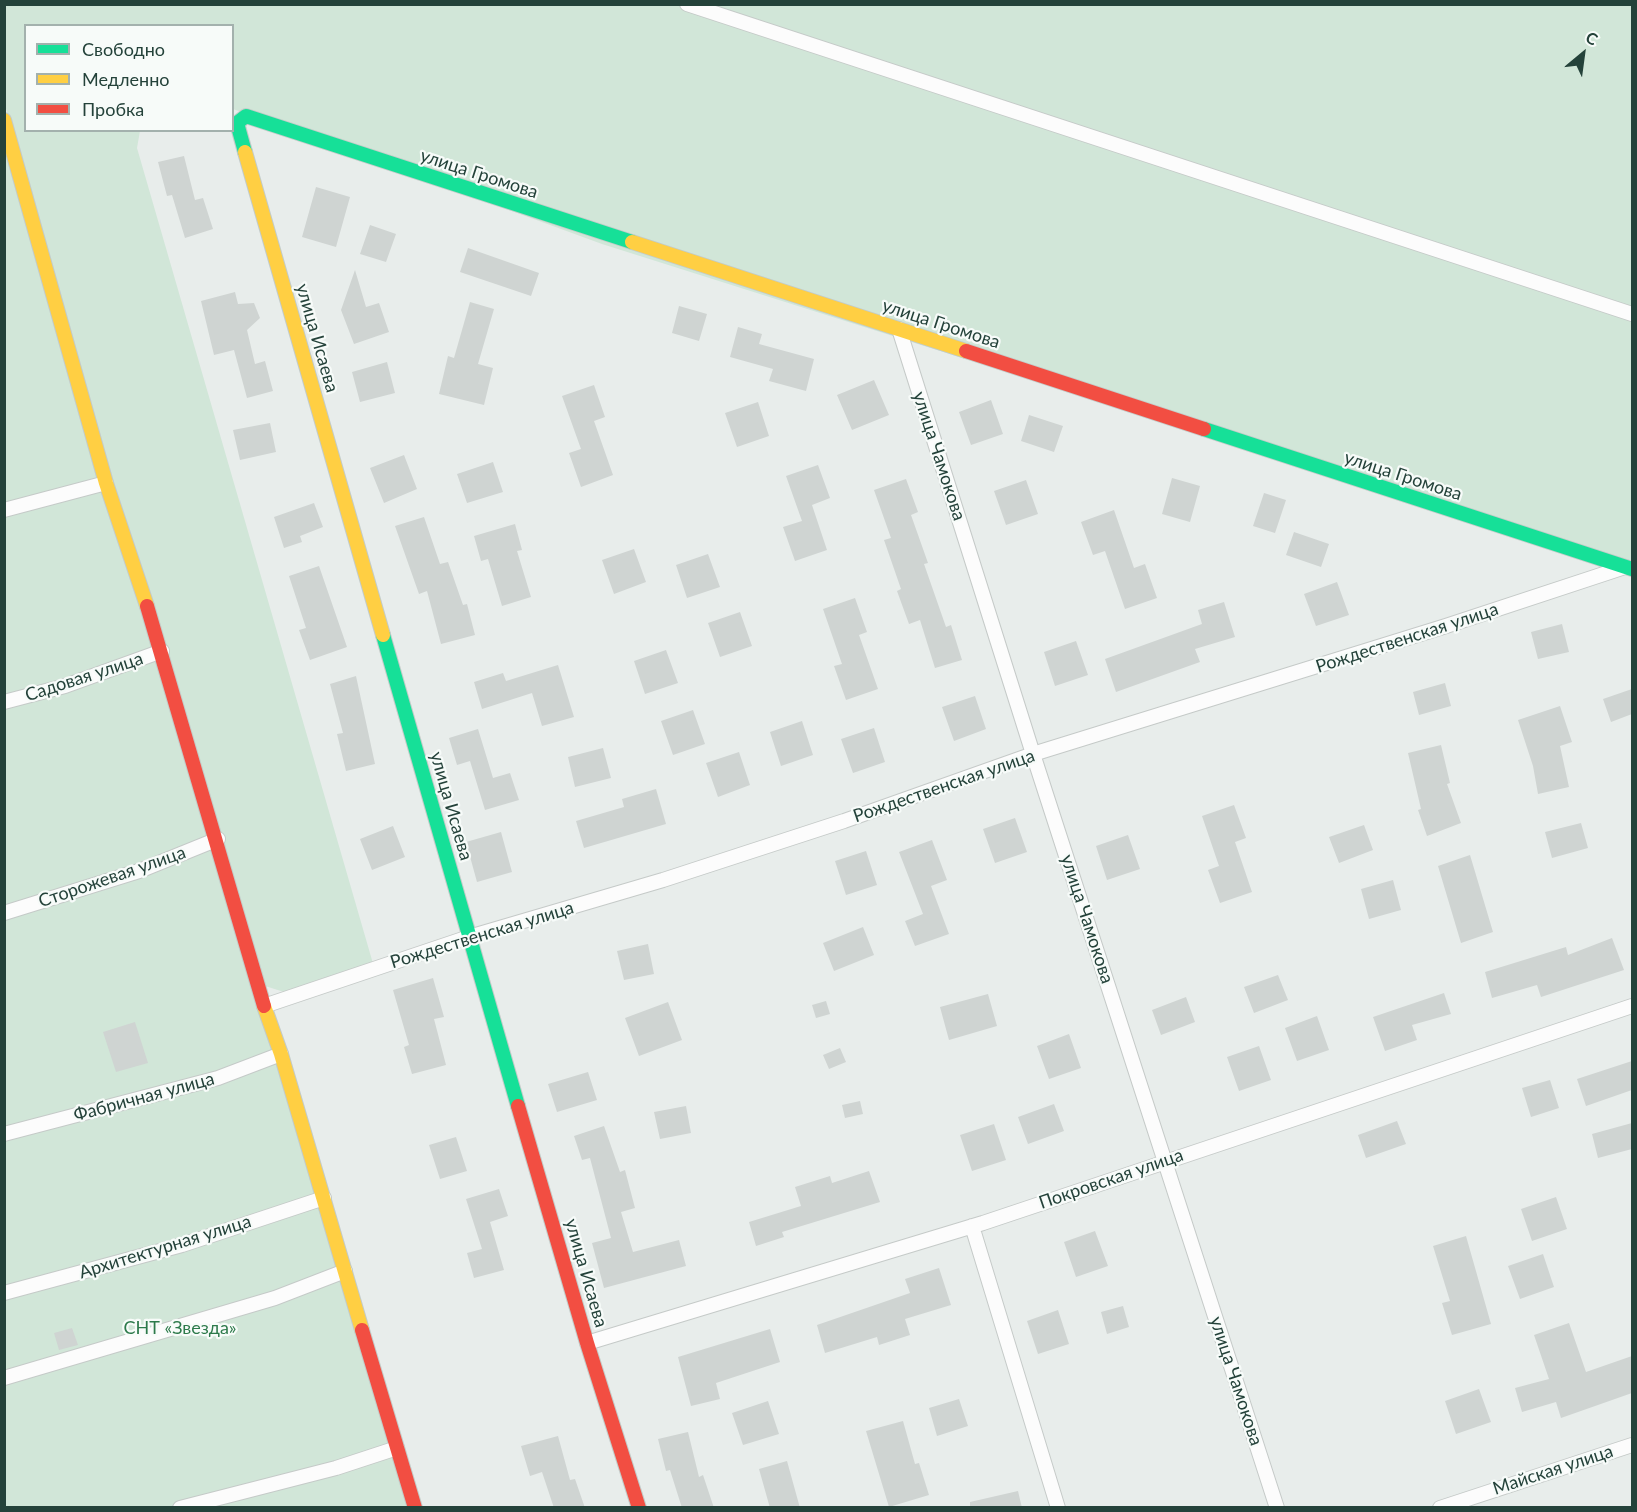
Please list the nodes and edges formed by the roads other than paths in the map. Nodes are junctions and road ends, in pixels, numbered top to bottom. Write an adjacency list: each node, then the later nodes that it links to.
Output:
1 (687, 4): 4 (street)
2 (246, 116): 5 (street, улица Громова); 14 (street, улица Исаева)
3 (4, 120): 6 (street)
4 (1632, 314)
5 (899, 329): 8 (street, улица Громова); 11 (street, улица Чамокова)
6 (106, 483): 7 (street); 9 (street)
7 (4, 510)
8 (1629, 568): 11 (street, Рождественская улица)
9 (162, 651): 10 (street, Садовая улица); 12 (street)
10 (4, 702)
11 (1033, 754): 14 (street, Рождественская улица); 19 (street, улица Чамокова)
12 (218, 839): 13 (street, Сторожевая улица); 15 (street)
13 (4, 913)
14 (469, 937): 15 (street, Рождественская улица); 24 (street, улица Исаева)
15 (264, 1006): 17 (street)
16 (1632, 1006): 19 (street, Покровская улица)
17 (281, 1054): 18 (street, Фабричная улица); 20 (street)
18 (4, 1134)
19 (1165, 1160): 21 (street, Покровская улица); 32 (street, улица Чамокова)
20 (324, 1198): 22 (street); 23 (street, Архитектурная улица)
21 (972, 1227): 24 (street, Покровская улица); 31 (street)
22 (345, 1271): 25 (street); 27 (street)
23 (4, 1293)
24 (588, 1343): 30 (street, улица Исаева)
25 (4, 1378)
26 (1632, 1445): 33 (street, Майская улица)
27 (398, 1448): 28 (street); 29 (street)
28 (180, 1508)
29 (415, 1508)
30 (639, 1508)
31 (1058, 1508)
32 (1277, 1508)
33 (1440, 1508)

